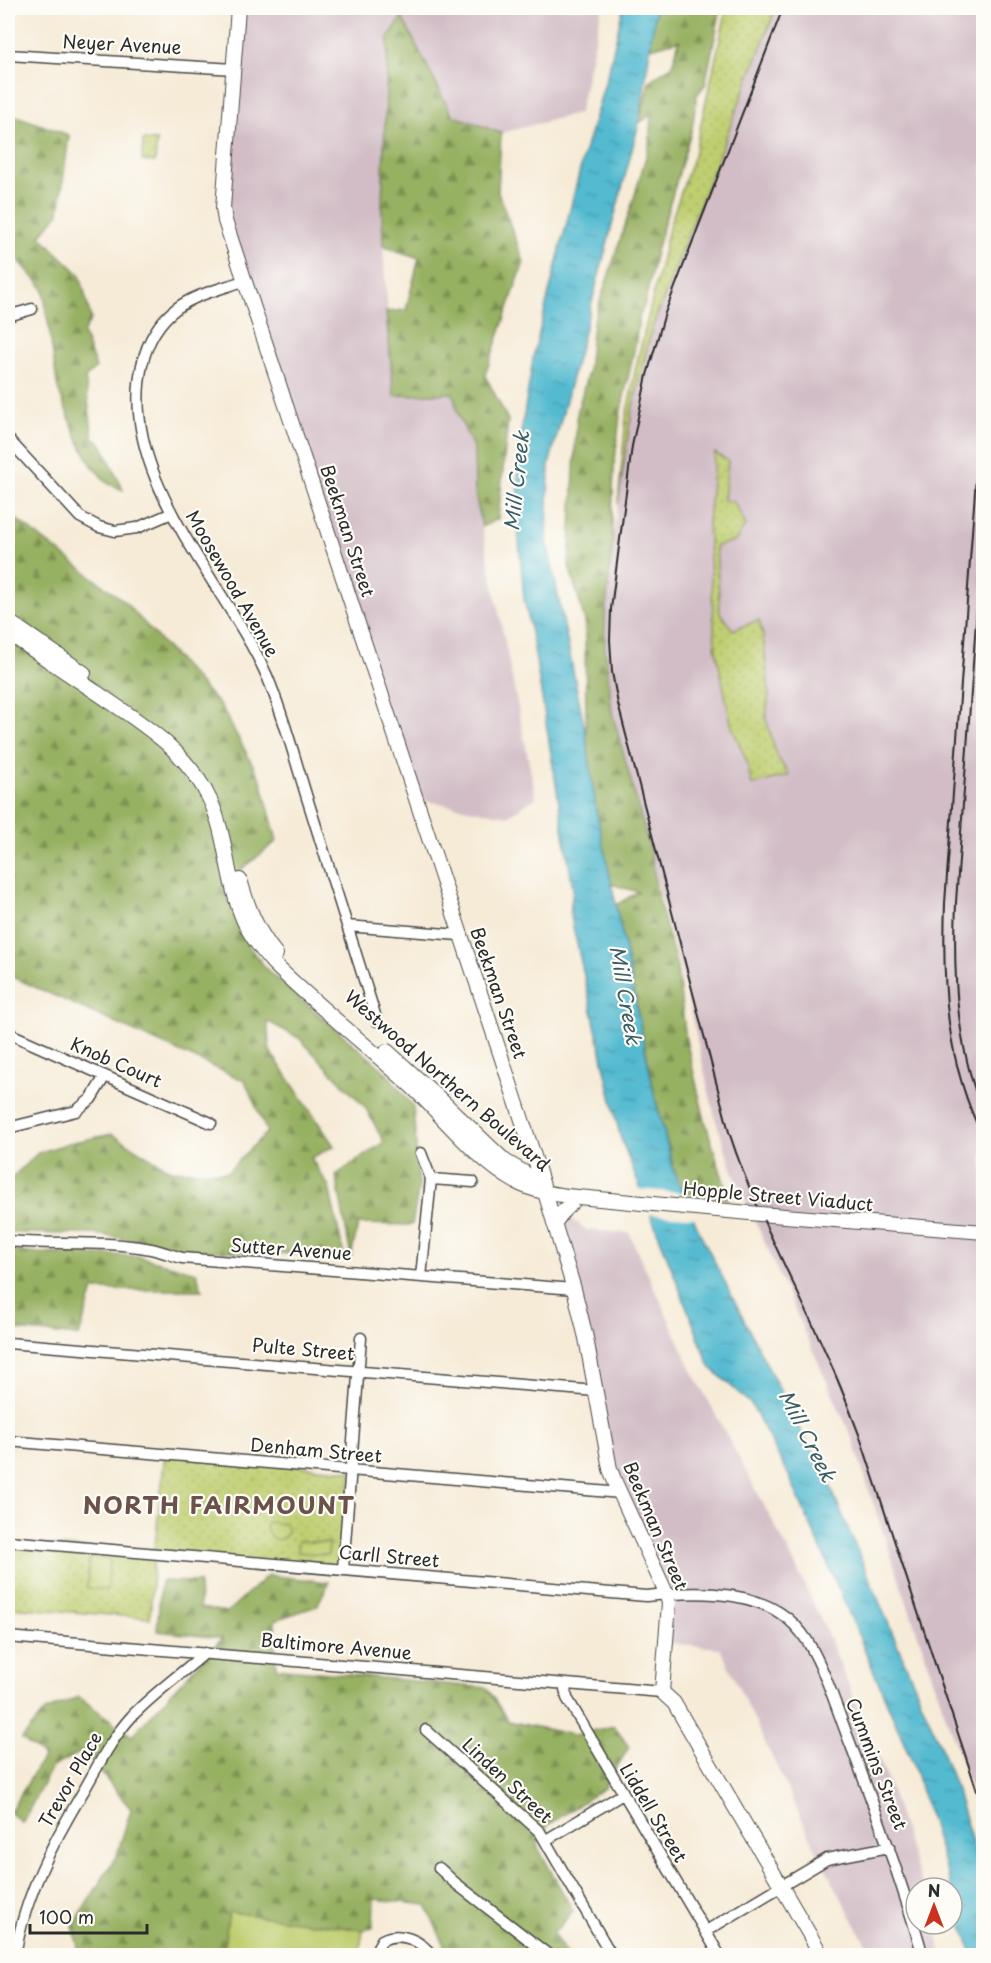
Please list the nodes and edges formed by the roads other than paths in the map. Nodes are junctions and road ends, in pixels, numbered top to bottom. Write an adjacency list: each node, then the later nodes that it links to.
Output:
1 (238, 8): 3 (main road, Beekman Street)
2 (8, 55): 3 (street, Neyer Avenue)
3 (234, 69): 4 (main road, Beekman Street)
4 (243, 281): 8 (street, Moosewood Avenue); 12 (main road, Beekman Street)
5 (32, 309): 6 (street)
6 (8, 316)
7 (8, 438): 8 (street)
8 (172, 513): 11 (street, Moosewood Avenue)
9 (8, 621): 20 (main road, Westwood Northern Boulevard)
10 (8, 633): 23 (main road, Westwood Northern Boulevard)
11 (347, 926): 12 (street); 13 (street, Moosewood Avenue)
12 (459, 935): 18 (main road, Beekman Street)
13 (377, 1022)
14 (8, 1033): 15 (street, Knob Court)
15 (105, 1076): 16 (street, Knob Court); 17 (street)
16 (211, 1123)
17 (8, 1128)
18 (531, 1149): 20 (main road); 23 (main road, Beekman Street)
19 (422, 1153): 21 (street)
20 (505, 1161): 23 (main road, Westwood Northern Boulevard)
21 (431, 1179): 22 (street); 28 (street)
22 (474, 1182)
23 (544, 1191): 24 (main road, Hopple Street Viaduct); 25 (main road, Beekman Street)
24 (573, 1199): 25 (main road); 26 (main road, Hopple Street Viaduct, bridge)
25 (554, 1224): 29 (main road, Beekman Street)
26 (984, 1232)
27 (8, 1241): 28 (street, Sutter Avenue)
28 (421, 1276): 29 (street, Sutter Avenue)
29 (574, 1289): 33 (main road, Beekman Street)
30 (361, 1338): 32 (street)
31 (8, 1342): 32 (street, Pulte Street)
32 (359, 1371): 33 (street, Pulte Street); 35 (street)
33 (596, 1391): 36 (main road, Beekman Street)
34 (8, 1441): 35 (street, Denham Street)
35 (351, 1471): 36 (street, Denham Street); 38 (street)
36 (621, 1493): 39 (main road, Beekman Street)
37 (8, 1542): 38 (street, Carll Street)
38 (343, 1569): 39 (street, Carll Street)
39 (666, 1593): 40 (street, Carll Street); 44 (main road, Beekman Street)
40 (766, 1605): 48 (street, Cummins Street)
41 (8, 1637): 42 (street, Baltimore Avenue)
42 (205, 1653): 43 (street, Baltimore Avenue); 53 (street, Trevor Place)
43 (564, 1684): 44 (street, Baltimore Avenue); 46 (street, Liddell Street)
44 (662, 1692): 50 (main road)
45 (426, 1730): 47 (street, Linden Street)
46 (623, 1794): 47 (street); 51 (street, Liddell Street)
47 (546, 1840): 56 (street, Linden Street)
48 (889, 1847): 50 (street); 59 (street, Cummins Street)
49 (439, 1868): 55 (street)
50 (782, 1887): 51 (street); 58 (main road)
51 (706, 1931): 57 (street, Liddell Street)
52 (378, 1947): 54 (street)
53 (15, 1956)
54 (432, 1956)
55 (550, 1956)
56 (612, 1956)
57 (720, 1956)
58 (822, 1956)
59 (922, 1956)

